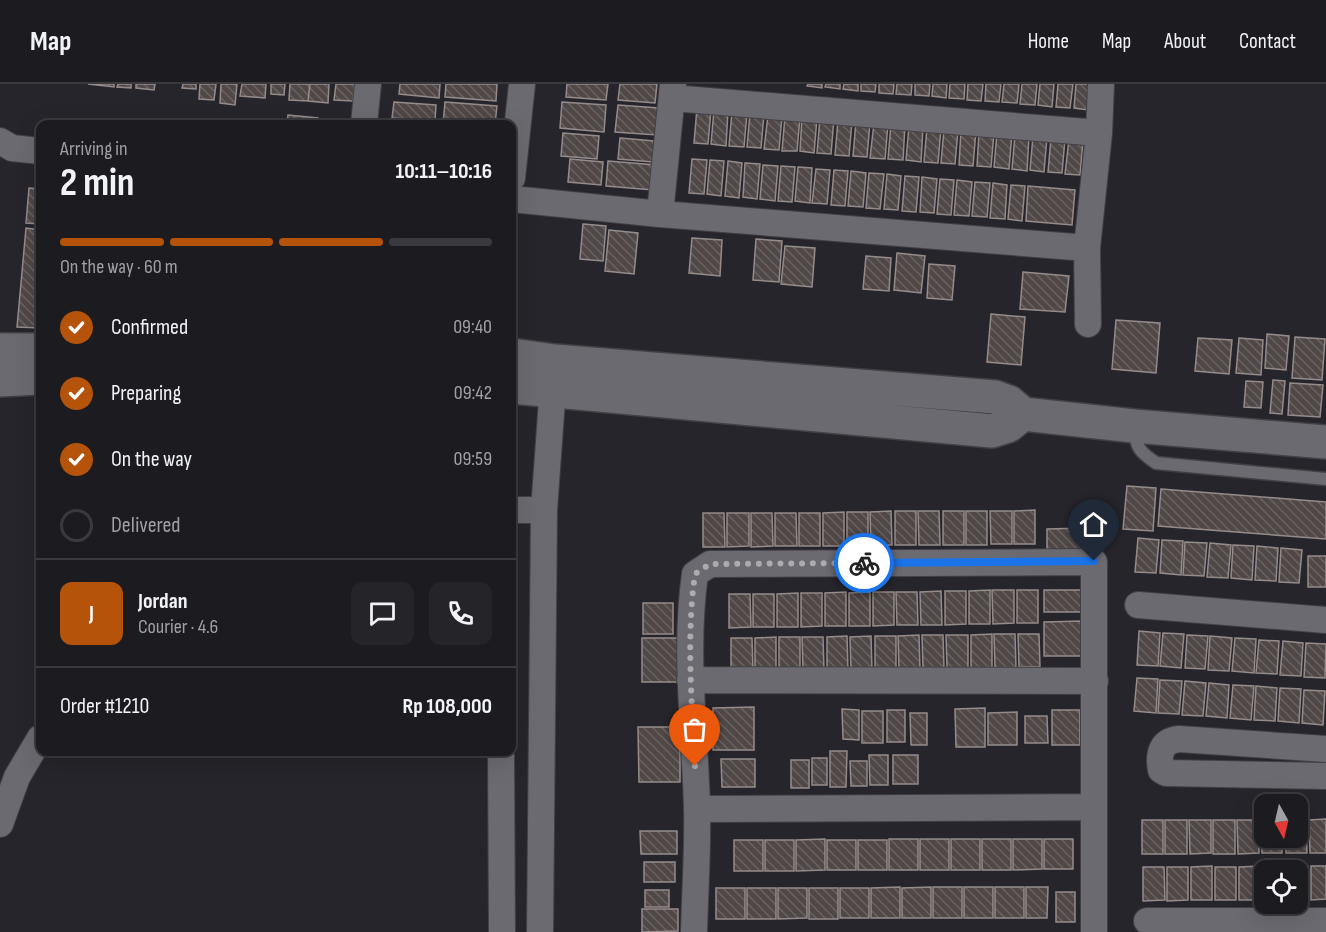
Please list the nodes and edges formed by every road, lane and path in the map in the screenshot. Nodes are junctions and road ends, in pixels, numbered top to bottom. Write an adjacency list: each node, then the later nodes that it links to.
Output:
1 (368, 84): 5 (street)
2 (522, 84): 7 (street)
3 (1101, 84): 6 (street)
4 (673, 91): 6 (street); 11 (street)
5 (364, 120)
6 (1099, 133): 12 (street)
7 (516, 140)
8 (0, 141): 9 (street)
9 (36, 151)
10 (516, 199): 11 (street)
11 (660, 214): 12 (street)
12 (1087, 248): 13 (street)
13 (1088, 324)
14 (0, 350): 15 (street)
15 (36, 350)
16 (516, 357): 17 (street)
17 (553, 376): 20 (street); 21 (street); 25 (street)
18 (36, 378): 19 (street)
19 (0, 380)
20 (516, 386)
21 (1134, 426): 22 (street); 23 (lane)
22 (1326, 442)
23 (1326, 479)
24 (516, 510): 25 (street)
25 (544, 510): 40 (street)
26 (1138, 605): 27 (street)
27 (1326, 620)
28 (690, 680): 29 (street); 29 (street); 35 (street)
29 (1095, 681): 34 (street)
30 (36, 745): 36 (street)
31 (1326, 748): 33 (street)
32 (501, 756): 39 (street)
33 (1326, 776)
34 (1093, 807): 35 (street); 42 (street)
35 (697, 809): 41 (street)
36 (0, 824)
37 (1147, 921): 38 (street)
38 (1326, 921)
39 (502, 932)
40 (540, 932)
41 (694, 932)
42 (1095, 932)

